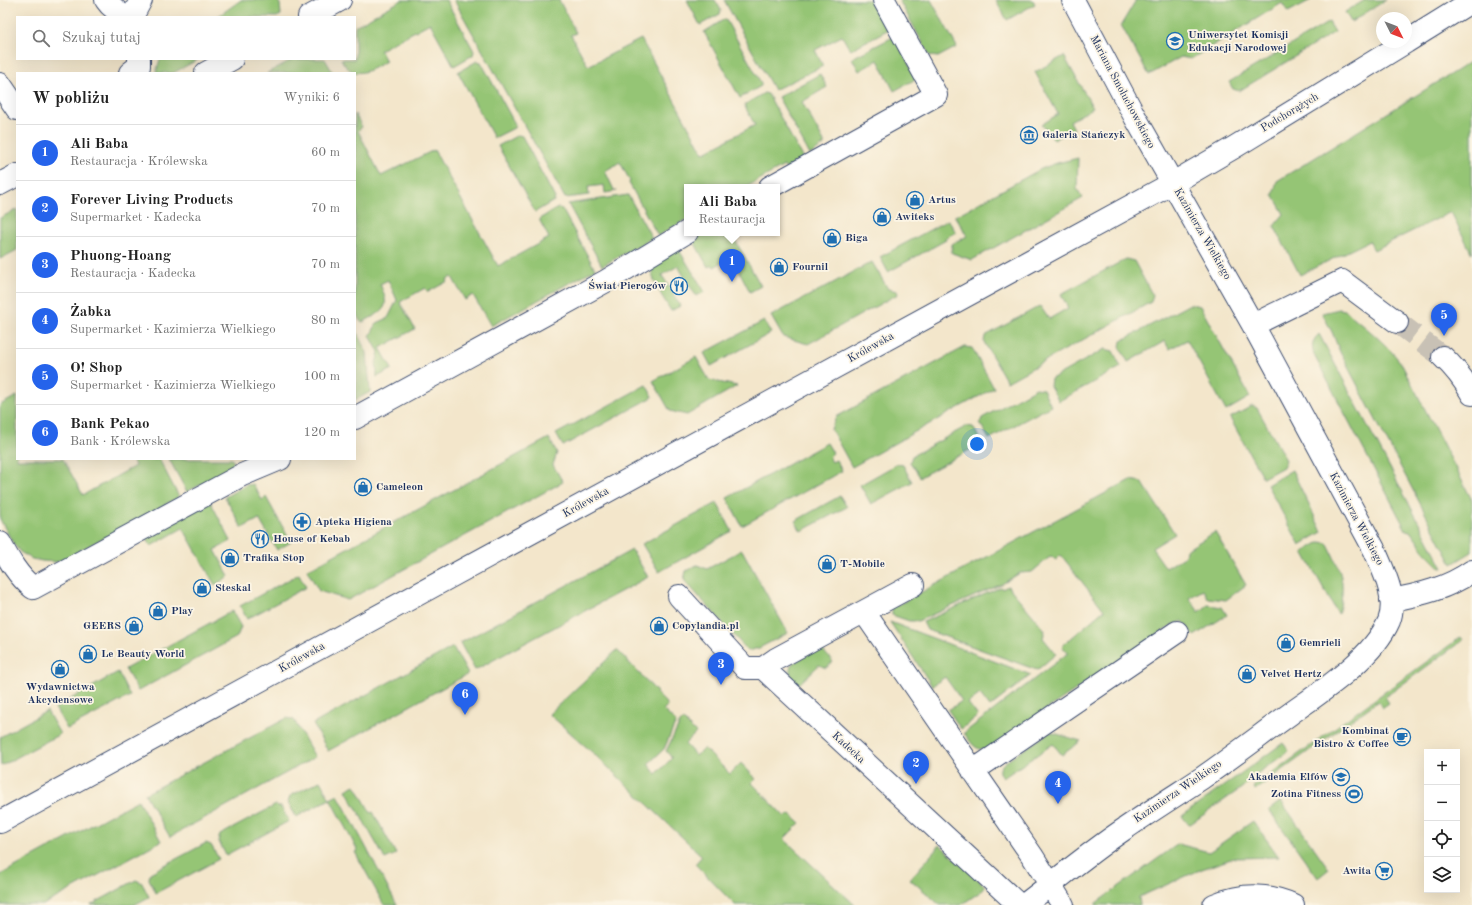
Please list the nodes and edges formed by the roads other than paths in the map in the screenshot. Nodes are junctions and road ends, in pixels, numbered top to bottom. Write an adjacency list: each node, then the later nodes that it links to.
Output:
1 (106, 0): 7 (street)
2 (141, 0): 8 (street)
3 (340, 0): 9 (street)
4 (884, 0): 19 (street)
5 (1072, 0): 17 (street, Mariana Smoluchowskiego)
6 (1472, 1): 10 (street, Podchorążych)
7 (123, 16)
8 (133, 16)
9 (310, 16)
10 (1412, 38)
11 (1396, 48): 17 (street, Podchorążych)
12 (230, 60): 13 (street)
13 (208, 72)
14 (0, 84): 15 (street)
15 (16, 108)
16 (16, 176): 18 (street)
17 (1173, 183): 22 (street, Kazimierza Wielkiego); 36 (street, Królewska)
18 (0, 184)
19 (775, 184)
20 (684, 234): 25 (street)
21 (1397, 322): 22 (street)
22 (1253, 325): 31 (street, Kazimierza Wielkiego)
23 (1443, 357): 24 (street)
24 (1472, 394)
25 (356, 417)
26 (277, 460): 27 (street)
27 (0, 543)
28 (1472, 571): 31 (street)
29 (913, 585): 32 (street)
30 (679, 596): 34 (street)
31 (1391, 600): 37 (street, Kazimierza Wielkiego)
32 (864, 612): 34 (street); 35 (street)
33 (1178, 632): 35 (street)
34 (763, 668): 38 (street, Kadecka)
35 (973, 771): 37 (street)
36 (0, 822)
37 (1050, 886): 39 (street, Kazimierza Wielkiego); 40 (street)
38 (1019, 905)
39 (1024, 905)
40 (1063, 905)
41 (1214, 905): 42 (street)
42 (1293, 905)

